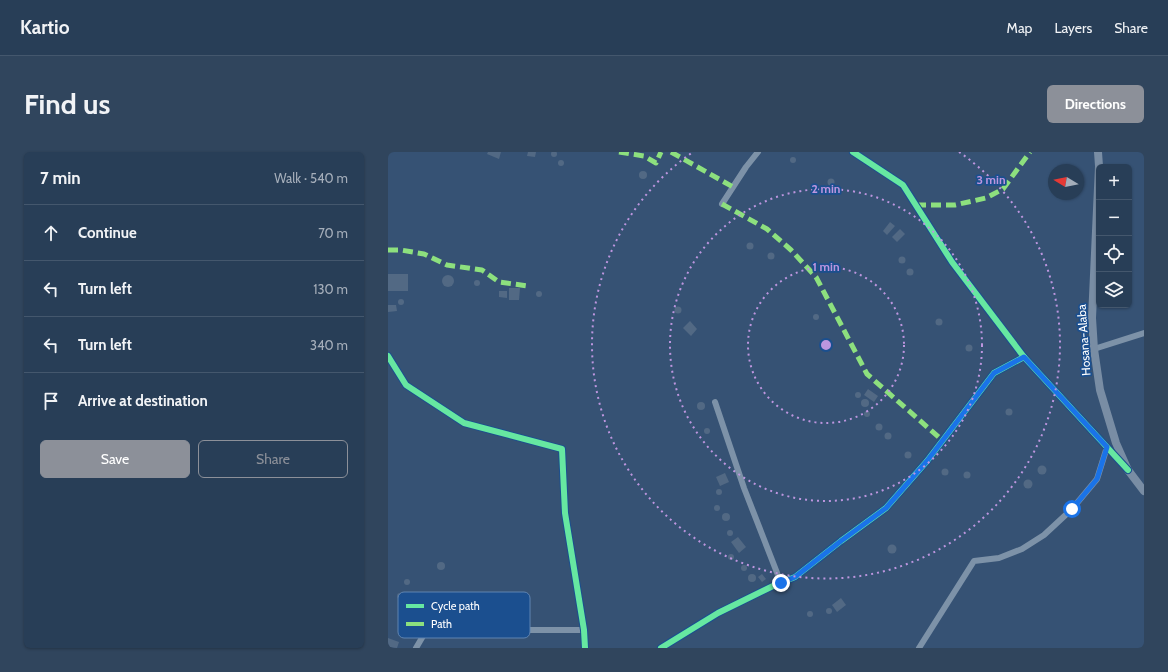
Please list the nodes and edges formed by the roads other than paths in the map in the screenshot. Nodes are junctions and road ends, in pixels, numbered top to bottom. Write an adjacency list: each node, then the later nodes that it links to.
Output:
1 (758, 152): 4 (street)
2 (853, 152): 8 (street)
3 (1098, 152): 6 (main road, Hosana-Alaba)
4 (722, 204)
5 (1144, 333): 6 (street)
6 (1094, 349): 11 (main road, Hosana-Alaba)
7 (388, 356): 15 (street)
8 (1024, 357): 10 (street); 13 (street)
9 (715, 402): 13 (street)
10 (1107, 447): 11 (street); 20 (street)
11 (1128, 470): 12 (main road, Hosana-Alaba)
12 (1144, 491)
13 (781, 583): 19 (street)
14 (530, 630): 15 (street)
15 (584, 630): 18 (street)
16 (422, 638): 17 (street)
17 (416, 648)
18 (585, 648)
19 (661, 648)
20 (919, 648)

